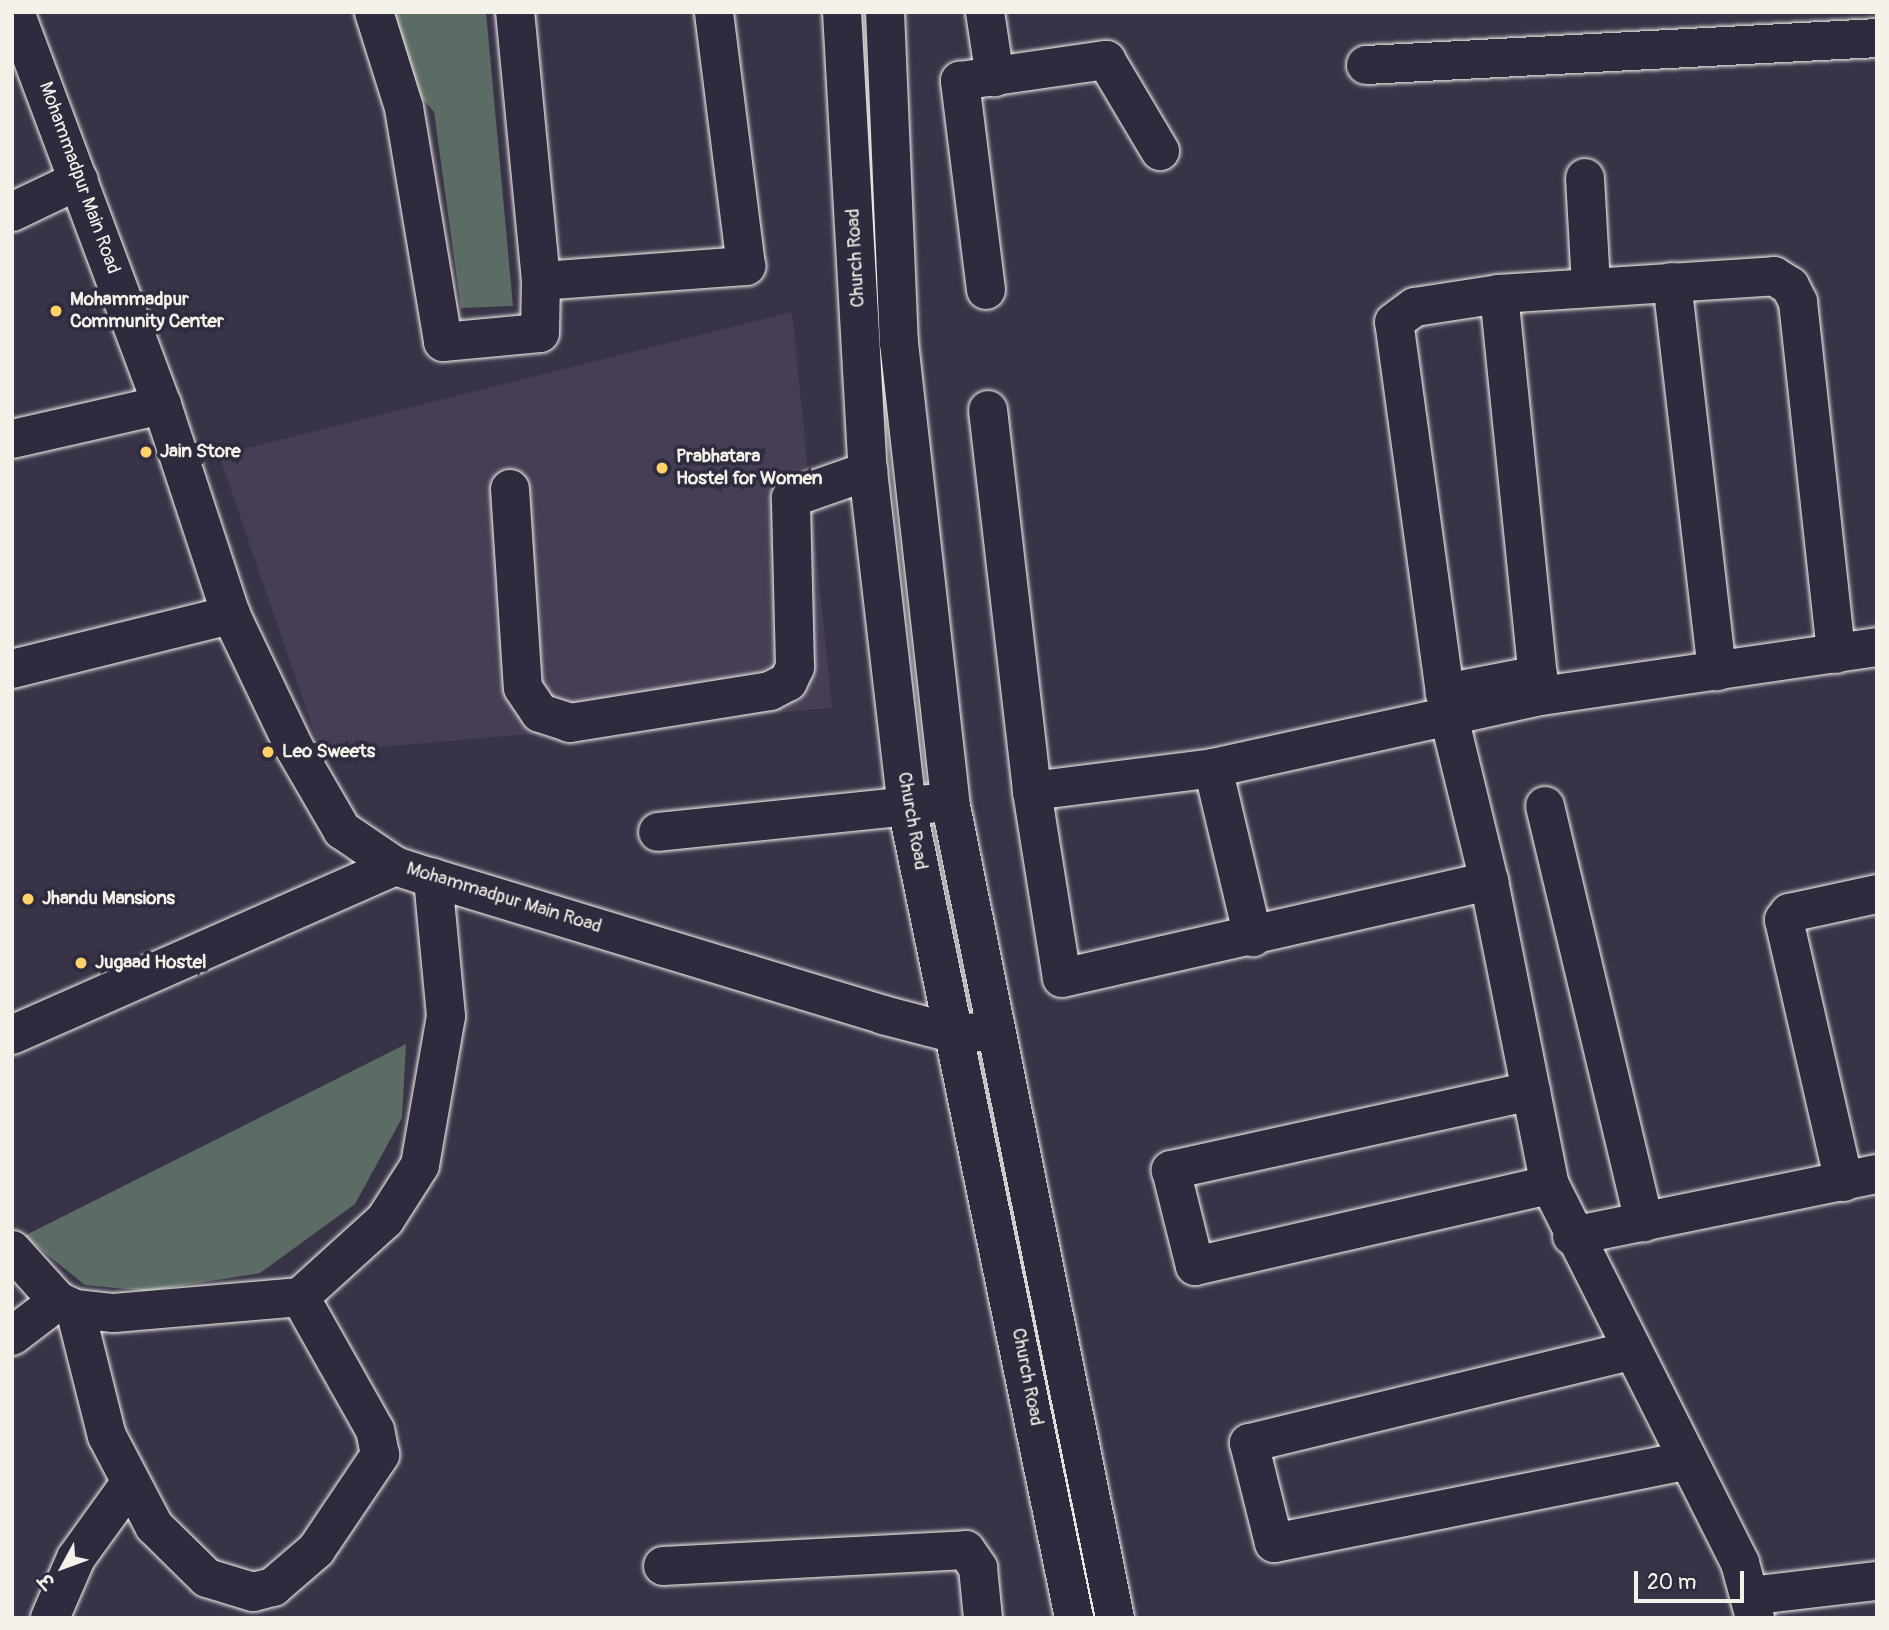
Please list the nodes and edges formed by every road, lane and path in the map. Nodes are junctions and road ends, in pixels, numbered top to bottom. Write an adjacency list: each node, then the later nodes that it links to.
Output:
1 (374, 12): 15 (street)
2 (514, 12): 15 (street)
3 (714, 12): 15 (street)
4 (842, 12): 23 (street, Church Road)
5 (885, 12): 33 (street, Church Road)
6 (985, 12): 10 (street)
7 (17, 29): 13 (street, Mohammadpur Main Road)
8 (1877, 38): 9 (street)
9 (1366, 65)
10 (995, 77): 11 (street); 18 (street)
11 (1160, 150)
12 (1585, 178): 17 (street)
13 (79, 180): 14 (street); 20 (street, Mohammadpur Main Road)
14 (12, 212)
15 (541, 281)
16 (1672, 282): 17 (street); 27 (street); 29 (street)
17 (1591, 286): 19 (street)
18 (986, 290)
19 (1499, 294): 30 (street); 30 (street)
20 (162, 405): 22 (street); 25 (street, Mohammadpur Main Road)
21 (988, 410): 32 (street)
22 (12, 439)
23 (868, 471): 24 (street); 35 (street, Church Road)
24 (510, 489)
25 (231, 615): 28 (street); 37 (street, Mohammadpur Main Road)
26 (1877, 646): 27 (street)
27 (1836, 654): 29 (street)
28 (12, 669)
29 (1717, 671): 30 (street)
30 (1464, 706): 31 (street); 39 (street)
31 (1213, 768): 32 (street); 41 (street)
32 (1032, 791): 41 (street)
33 (950, 801): 35 (street); 42 (street, Church Road)
34 (1545, 806): 48 (street)
35 (907, 807): 36 (street); 43 (street, Church Road)
36 (658, 832)
37 (395, 866): 38 (street, Mohammadpur Main Road); 44 (street)
38 (433, 878): 43 (street, Mohammadpur Main Road); 51 (street)
39 (1489, 881): 41 (street); 45 (street)
40 (1877, 894): 46 (street)
41 (1253, 937)
42 (993, 1031): 43 (street); 63 (street, Church Road)
43 (956, 1034): 62 (street, Church Road)
44 (12, 1035)
45 (1531, 1091): 47 (street); 47 (street)
46 (1861, 1178): 48 (street)
47 (1550, 1185): 49 (street)
48 (1644, 1222): 49 (street)
49 (1572, 1236): 54 (street)
50 (12, 1250): 52 (street)
51 (300, 1297): 52 (street); 56 (street)
52 (67, 1305): 53 (street); 56 (street)
53 (12, 1336)
54 (1630, 1351): 55 (street); 55 (street)
55 (1688, 1460): 59 (street)
56 (128, 1486): 60 (street)
57 (663, 1566): 61 (street)
58 (1877, 1581): 59 (street)
59 (1752, 1607)
60 (50, 1618)
61 (983, 1618)
62 (1074, 1618)
63 (1115, 1618)

